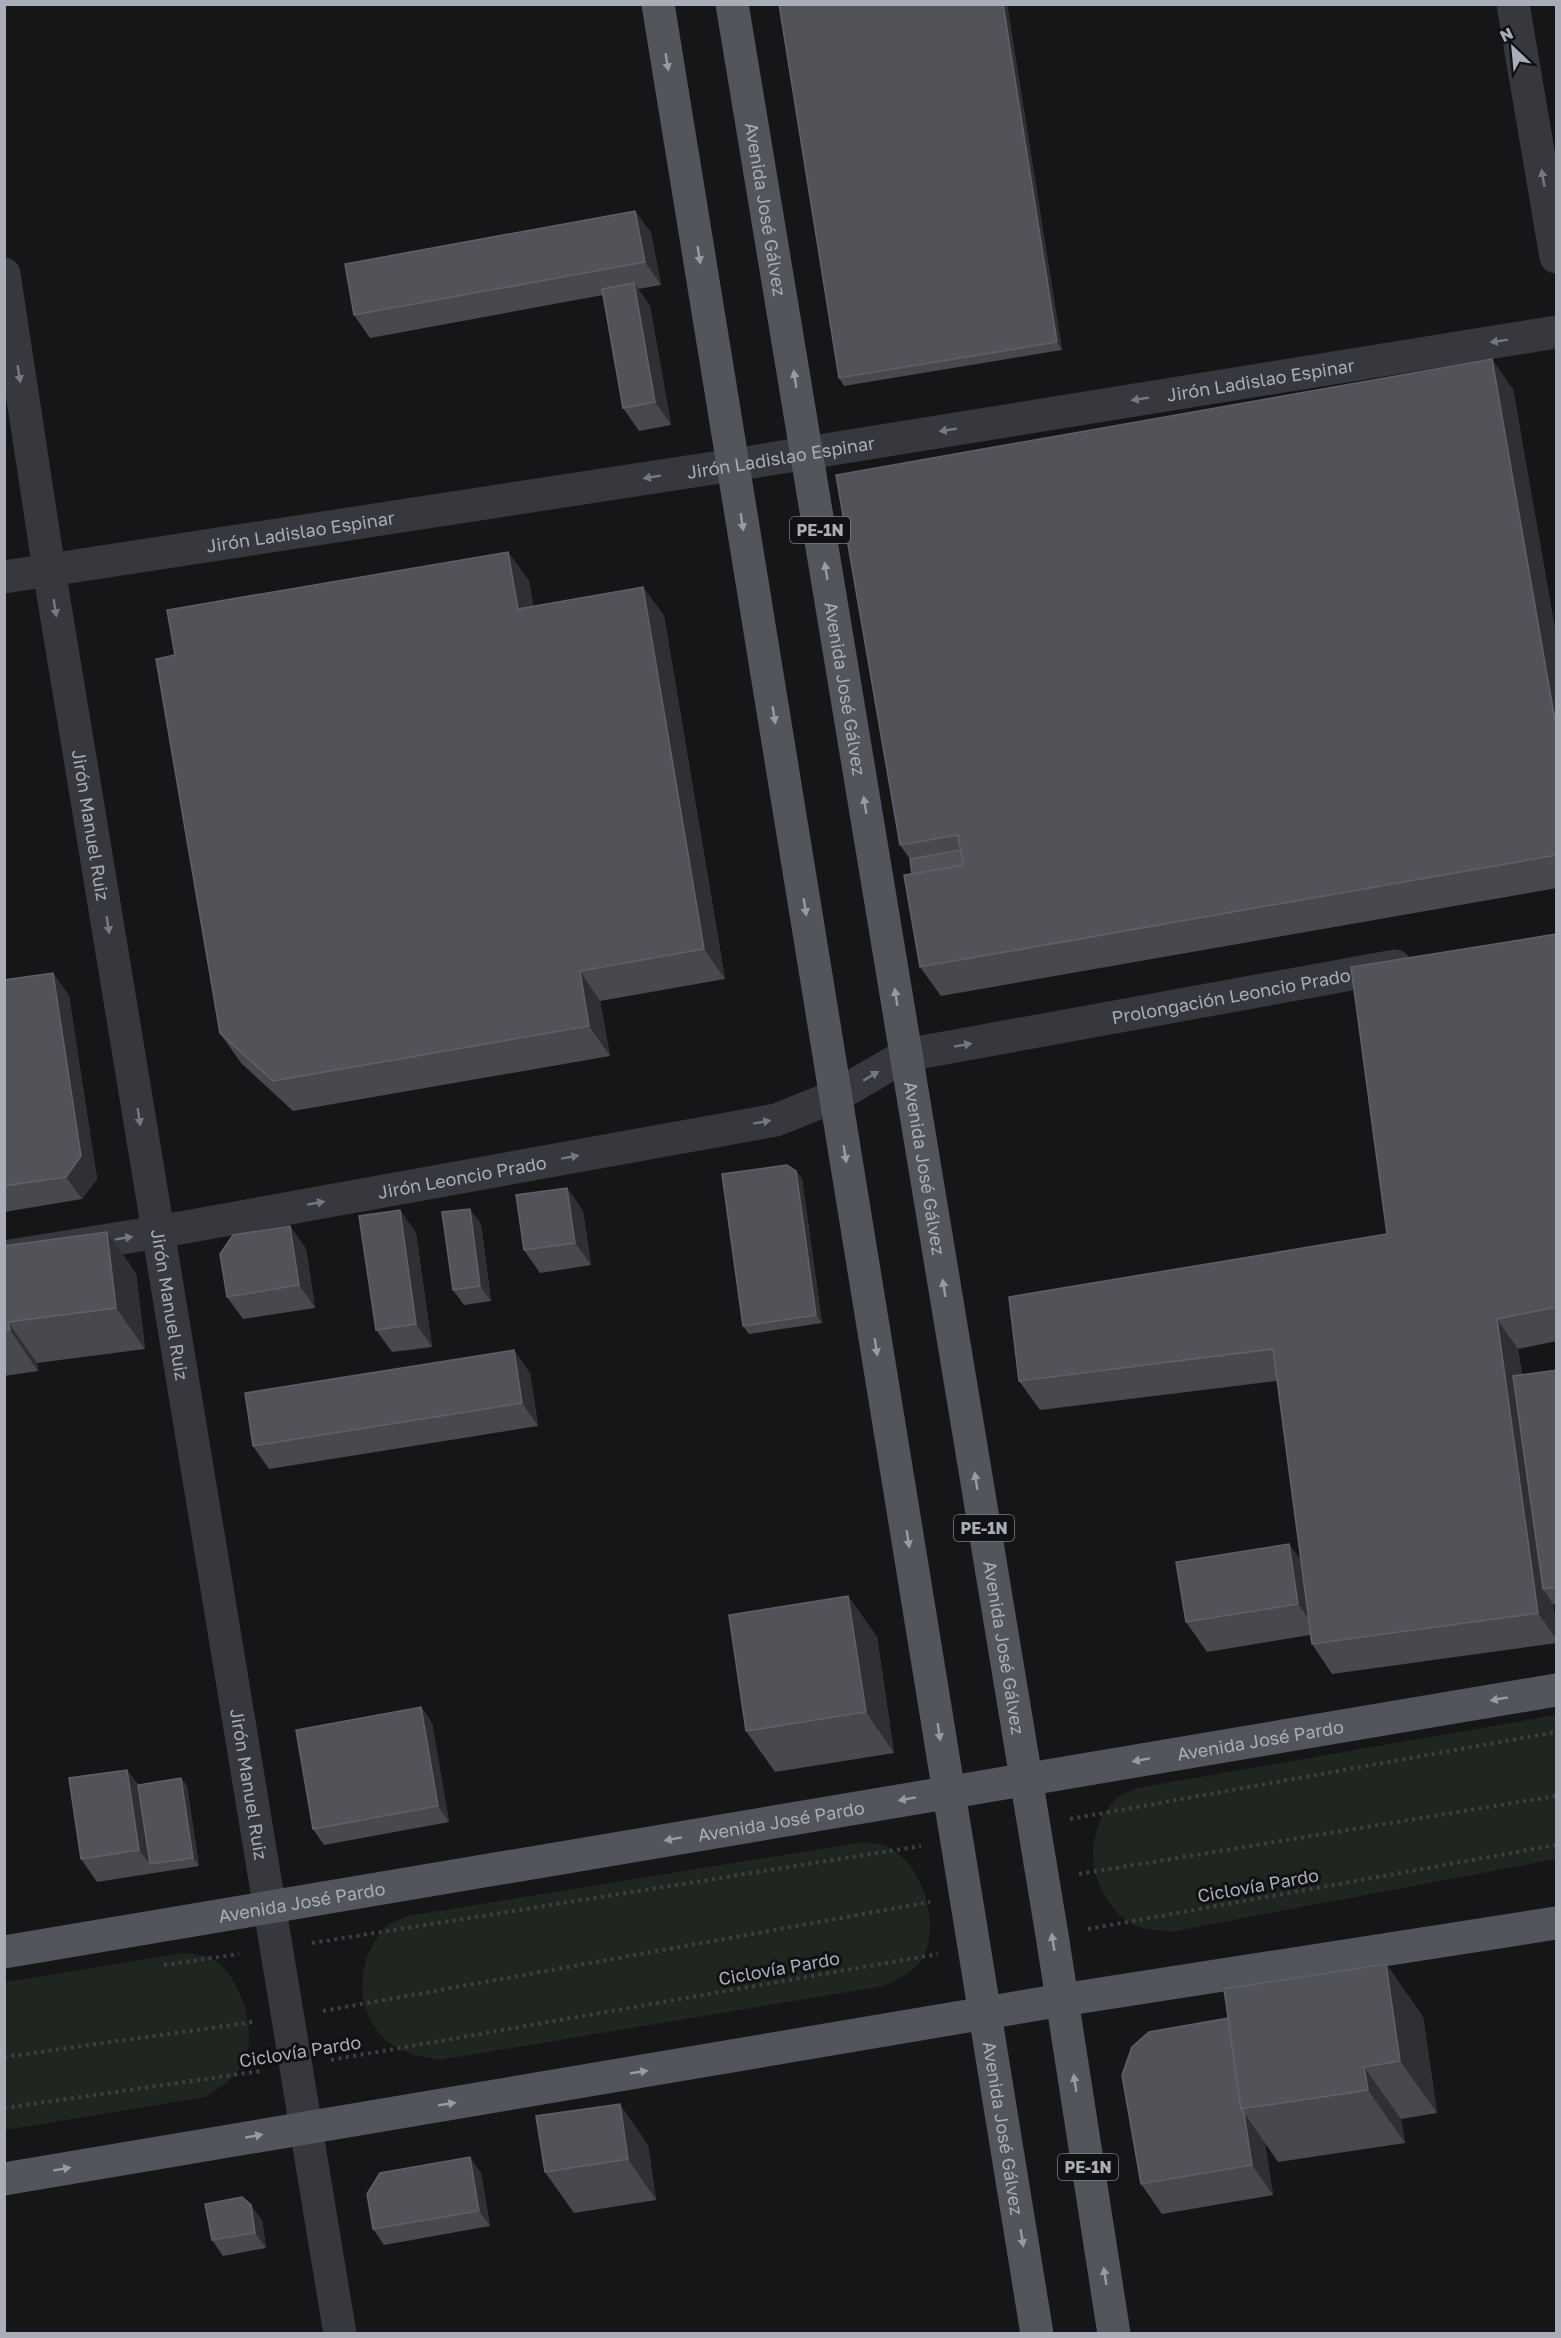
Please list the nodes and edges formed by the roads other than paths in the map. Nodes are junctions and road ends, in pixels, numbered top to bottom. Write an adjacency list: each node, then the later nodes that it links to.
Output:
1 (658, 4): 8 (main road, Avenida José Gálvez, one-way to 8)
2 (732, 4): 7 (main road, Avenida José Gálvez / PE-1N, one-way to 2)
3 (1513, 4): 4 (street, one-way to 3)
4 (1557, 257)
5 (4, 274): 9 (street, Jirón Manuel Ruiz, one-way to 9)
6 (1557, 332): 7 (street, Jirón Ladislao Espinar, one-way to 7)
7 (807, 453): 8 (street, Jirón Ladislao Espinar); 12 (main road, Avenida José Gálvez / PE-1N, one-way to 7)
8 (733, 465): 9 (street, Jirón Ladislao Espinar, one-way to 9); 13 (main road, Avenida José Gálvez, one-way to 13)
9 (49, 570): 10 (street, Jirón Ladislao Espinar); 14 (street, Jirón Manuel Ruiz, one-way to 14)
10 (4, 577)
11 (1429, 960): 12 (street, Prolongación Leoncio Prado, one-way to 11)
12 (906, 1055): 13 (street, Jirón Leoncio Prado, one-way to 12); 17 (main road, Avenida José Gálvez / PE-1N, one-way to 12)
13 (836, 1096): 14 (street, Jirón Leoncio Prado, one-way to 13); 18 (main road, Avenida José Gálvez, one-way to 18)
14 (158, 1232): 15 (street, Jirón Leoncio Prado, one-way to 14); 19 (street, Jirón Manuel Ruiz)
15 (4, 1257)
16 (1557, 1690): 17 (main road, Avenida José Pardo, one-way to 17)
17 (1026, 1779): 18 (main road, Avenida José Pardo); 22 (main road, Avenida José Gálvez / PE-1N, one-way to 17)
18 (949, 1792): 19 (main road, Avenida José Pardo, one-way to 19); 23 (main road, Avenida José Gálvez)
19 (269, 1907): 21 (main road, Avenida José Pardo); 24 (street, Jirón Manuel Ruiz)
20 (1557, 1923): 22 (main road)
21 (4, 1952)
22 (1062, 2000): 23 (main road); 28 (main road, Avenida José Gálvez / PE-1N, one-way to 22)
23 (986, 2014): 24 (main road, one-way to 23); 27 (main road, Avenida José Gálvez, one-way to 27)
24 (306, 2128): 25 (main road, one-way to 24); 26 (street, Jirón Manuel Ruiz)
25 (4, 2178)
26 (339, 2334)
27 (1037, 2334)
28 (1114, 2334)

